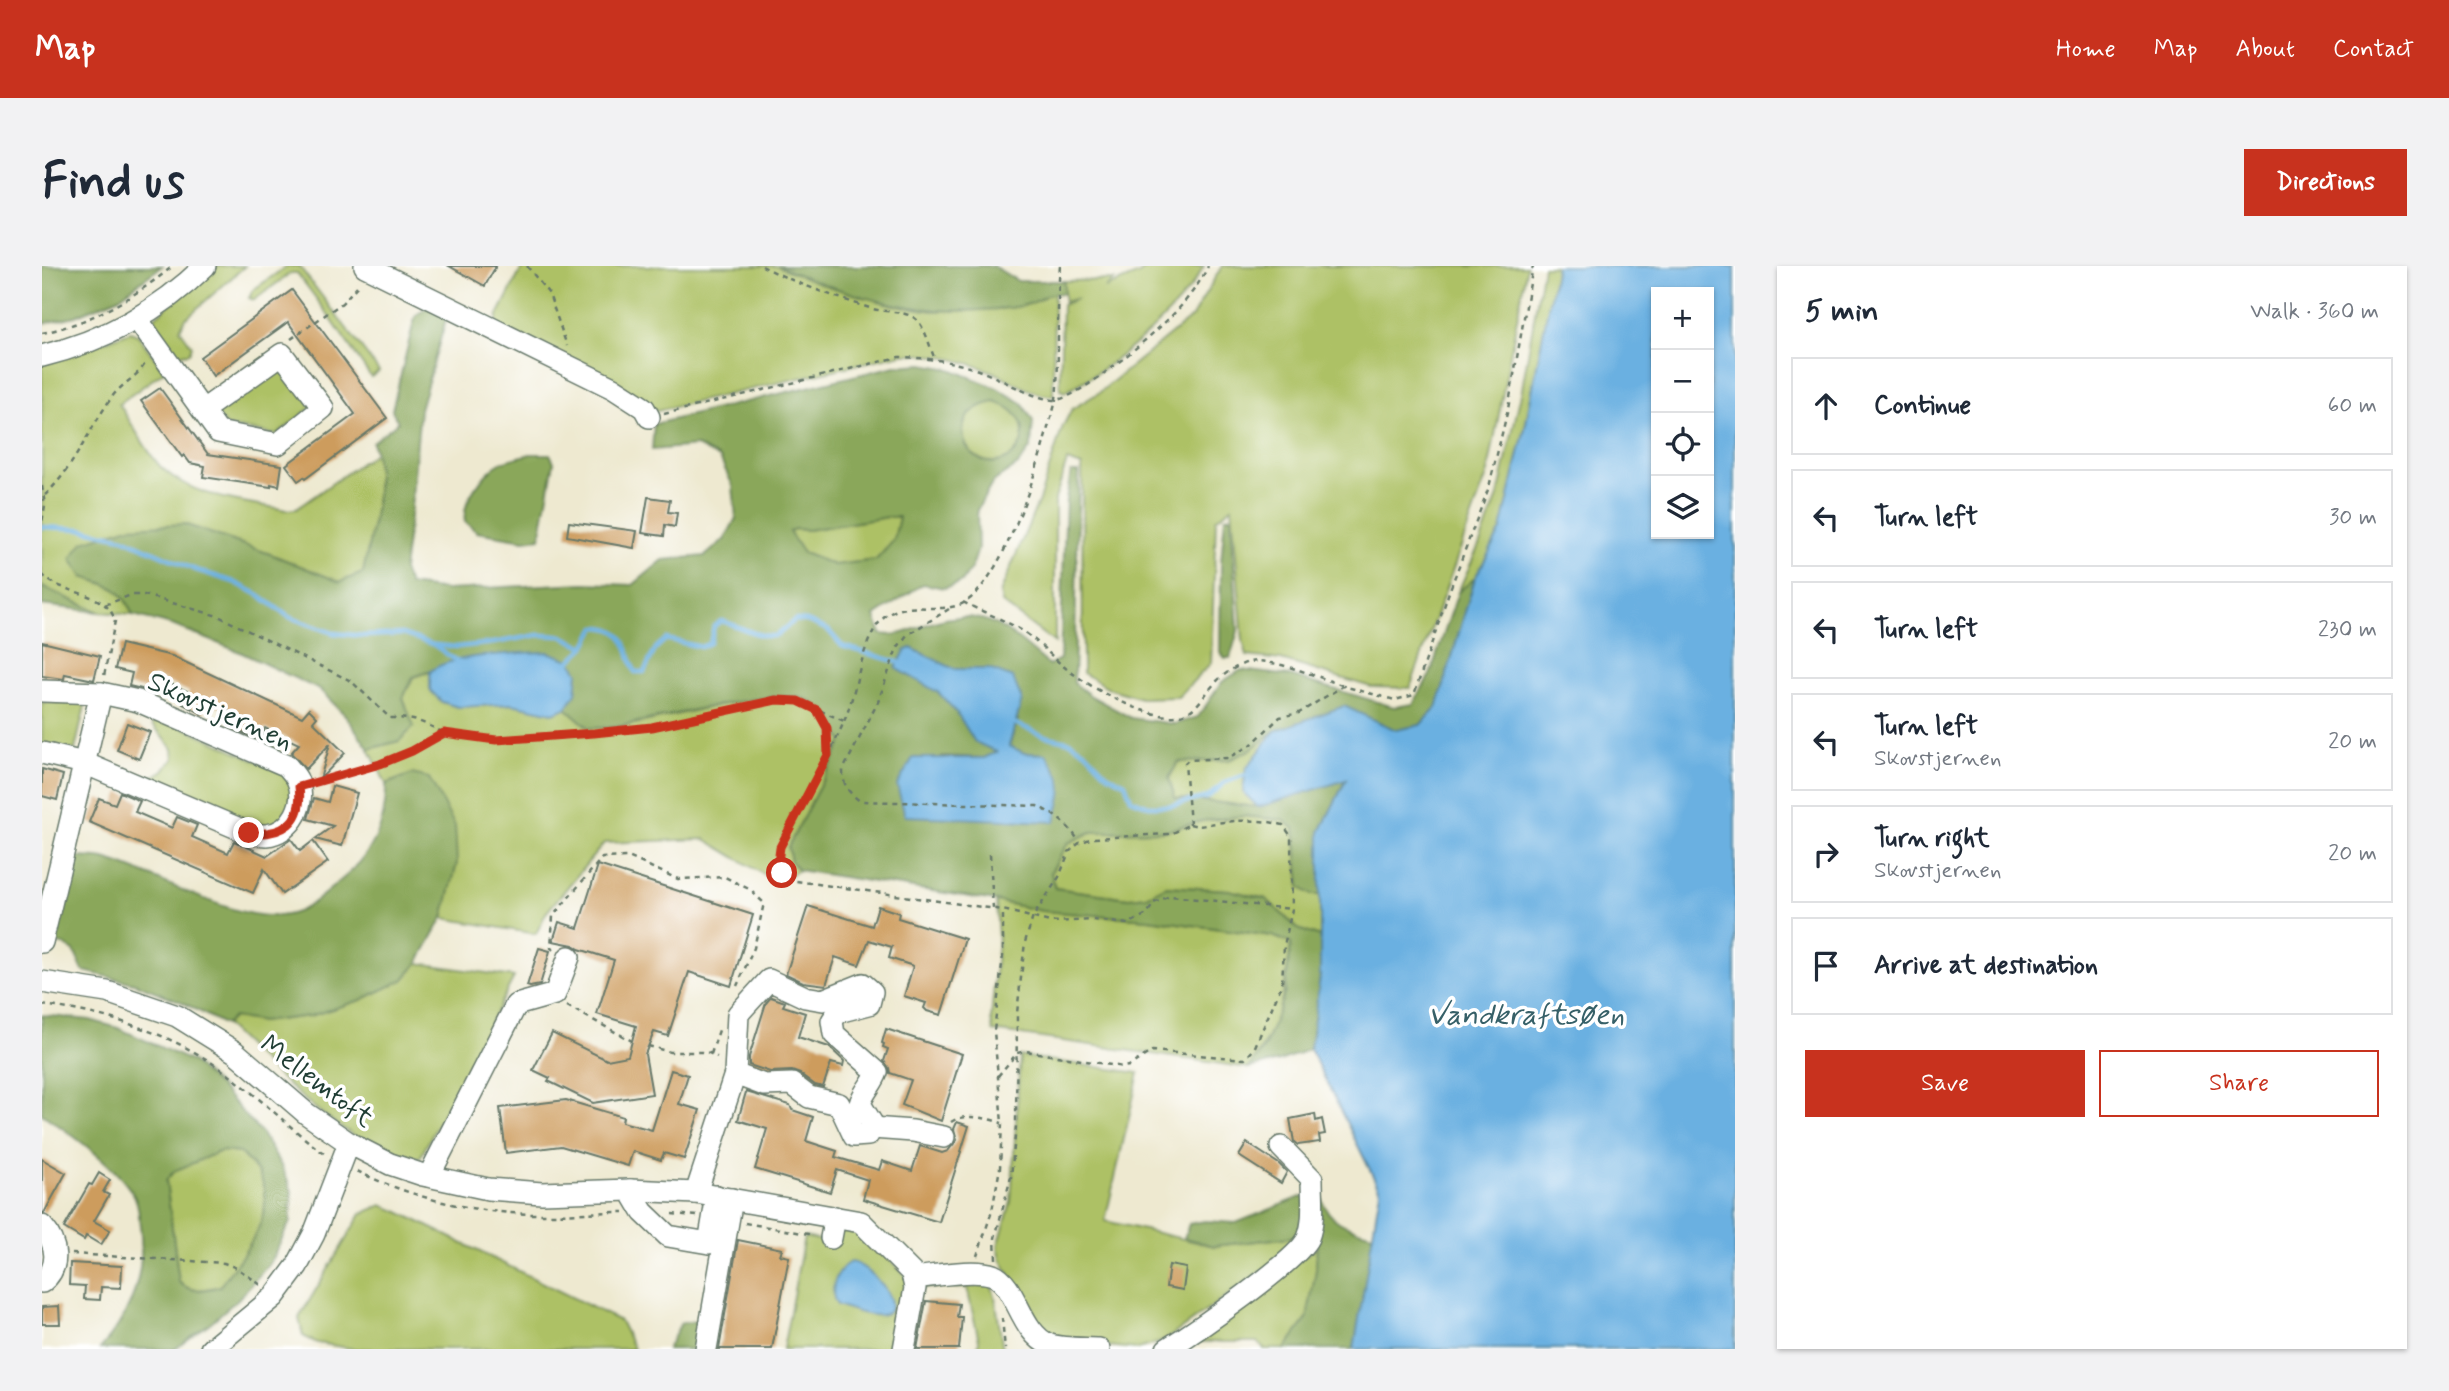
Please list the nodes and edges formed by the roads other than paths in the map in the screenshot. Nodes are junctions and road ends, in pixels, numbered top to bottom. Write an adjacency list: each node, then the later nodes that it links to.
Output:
1 (205, 266): 3 (street)
2 (367, 267): 6 (street)
3 (137, 319): 4 (street); 5 (street)
4 (42, 356)
5 (203, 410): 5 (street)
6 (649, 417)
7 (42, 691): 8 (street, Skovstjernen)
8 (101, 694): 10 (street); 10 (street, Skovstjernen)
9 (42, 753): 10 (street, Skovstjernen)
10 (84, 763): 11 (street)
11 (42, 942)
12 (569, 957): 19 (street)
13 (42, 982): 17 (street, Mellemtoft)
14 (735, 1071): 15 (street); 15 (street); 21 (street)
15 (872, 1128): 16 (street)
16 (944, 1137)
17 (349, 1143): 19 (street, Mellemtoft); 26 (street)
18 (1281, 1147): 30 (street)
19 (429, 1176): 20 (street, Mellemtoft)
20 (630, 1190): 21 (street, Mellemtoft); 22 (street)
21 (695, 1193): 22 (street, Mellemtoft)
22 (724, 1198): 24 (street, Mellemtoft); 27 (street)
23 (42, 1226): 25 (street)
24 (913, 1278): 28 (street); 29 (street)
25 (42, 1282)
26 (216, 1348)
27 (706, 1349)
28 (904, 1349)
29 (1099, 1349)
30 (1167, 1349)

